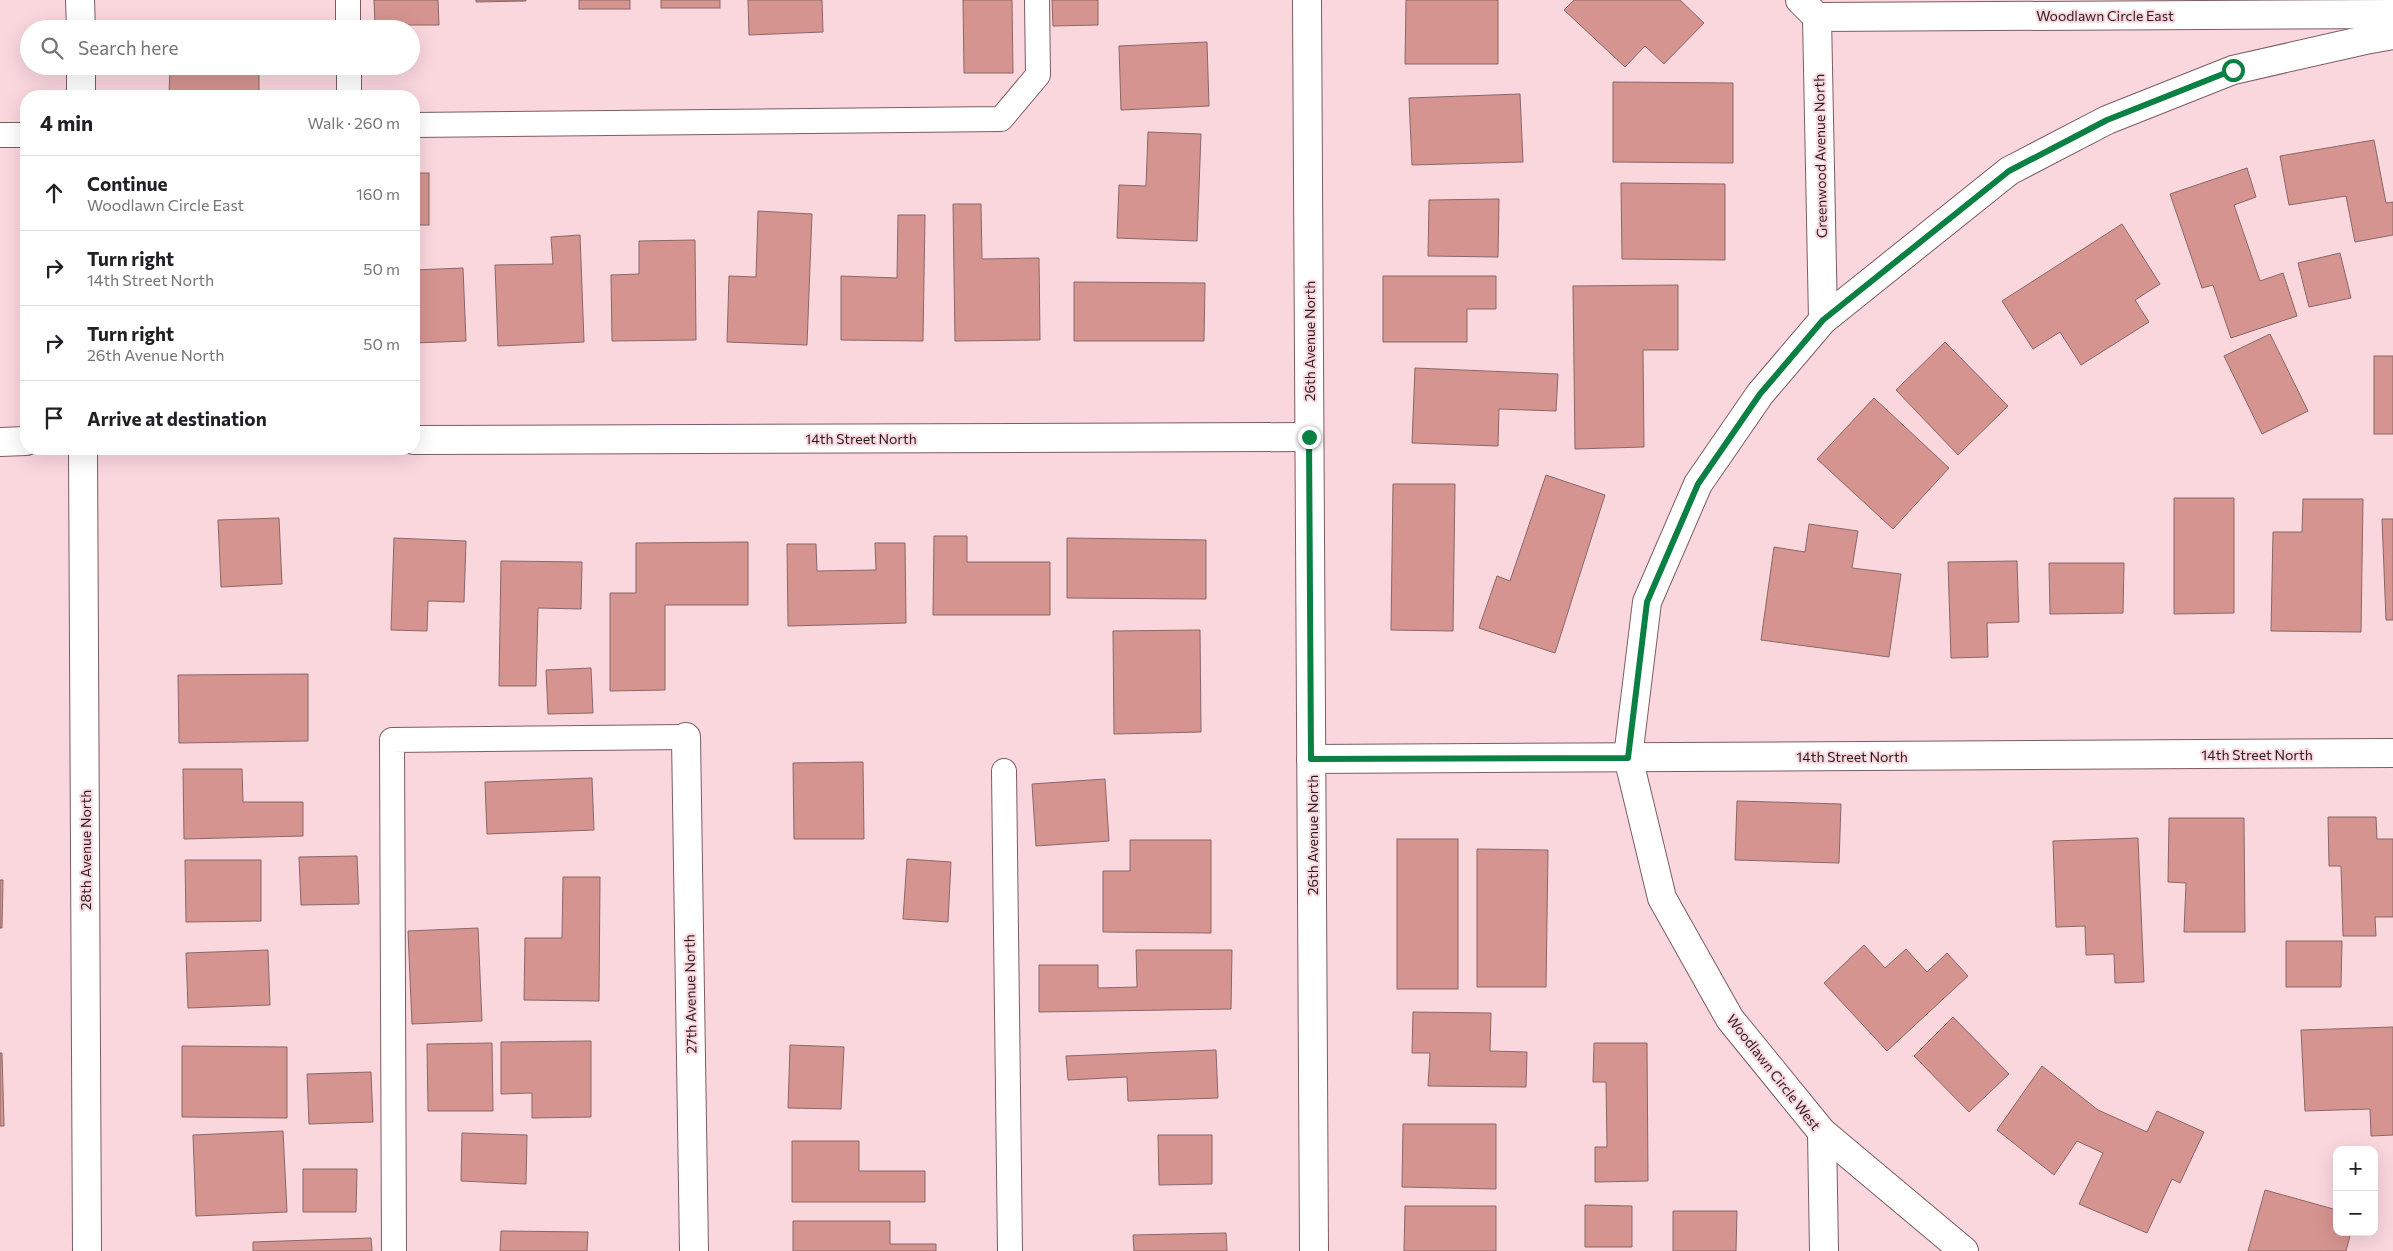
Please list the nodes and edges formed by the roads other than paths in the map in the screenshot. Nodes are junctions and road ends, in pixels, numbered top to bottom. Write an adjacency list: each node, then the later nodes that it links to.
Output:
1 (80, 0): 7 (street)
2 (348, 0): 8 (lane)
3 (1037, 0): 14 (lane)
4 (1307, 0): 18 (street, 26th Avenue North)
5 (1809, 8): 6 (street, Woodlawn Circle East); 17 (street, Greenwood Avenue North)
6 (2393, 14)
7 (80, 20)
8 (348, 20)
9 (2393, 35): 17 (street)
10 (81, 75): 12 (street)
11 (348, 75): 13 (lane)
12 (81, 90)
13 (349, 90)
14 (420, 125)
15 (0, 135): 16 (lane)
16 (20, 135)
17 (1823, 320): 25 (street)
18 (1309, 437): 19 (street, 14th Street North); 26 (street, 26th Avenue North)
19 (420, 440)
20 (0, 442): 21 (street)
21 (20, 442)
22 (83, 455): 29 (street, 28th Avenue North)
23 (686, 737): 30 (lane); 31 (street, 27th Avenue North)
24 (2393, 753): 25 (street, 14th Street North)
25 (1628, 758): 26 (street, 14th Street North); 28 (street, Woodlawn Circle West)
26 (1311, 759): 33 (street, 26th Avenue North)
27 (1004, 771): 32 (lane)
28 (1822, 1132): 34 (street); 35 (street, Woodlawn Circle West)
29 (87, 1251)
30 (394, 1251)
31 (694, 1251)
32 (1010, 1251)
33 (1314, 1251)
34 (1824, 1251)
35 (1964, 1251)

